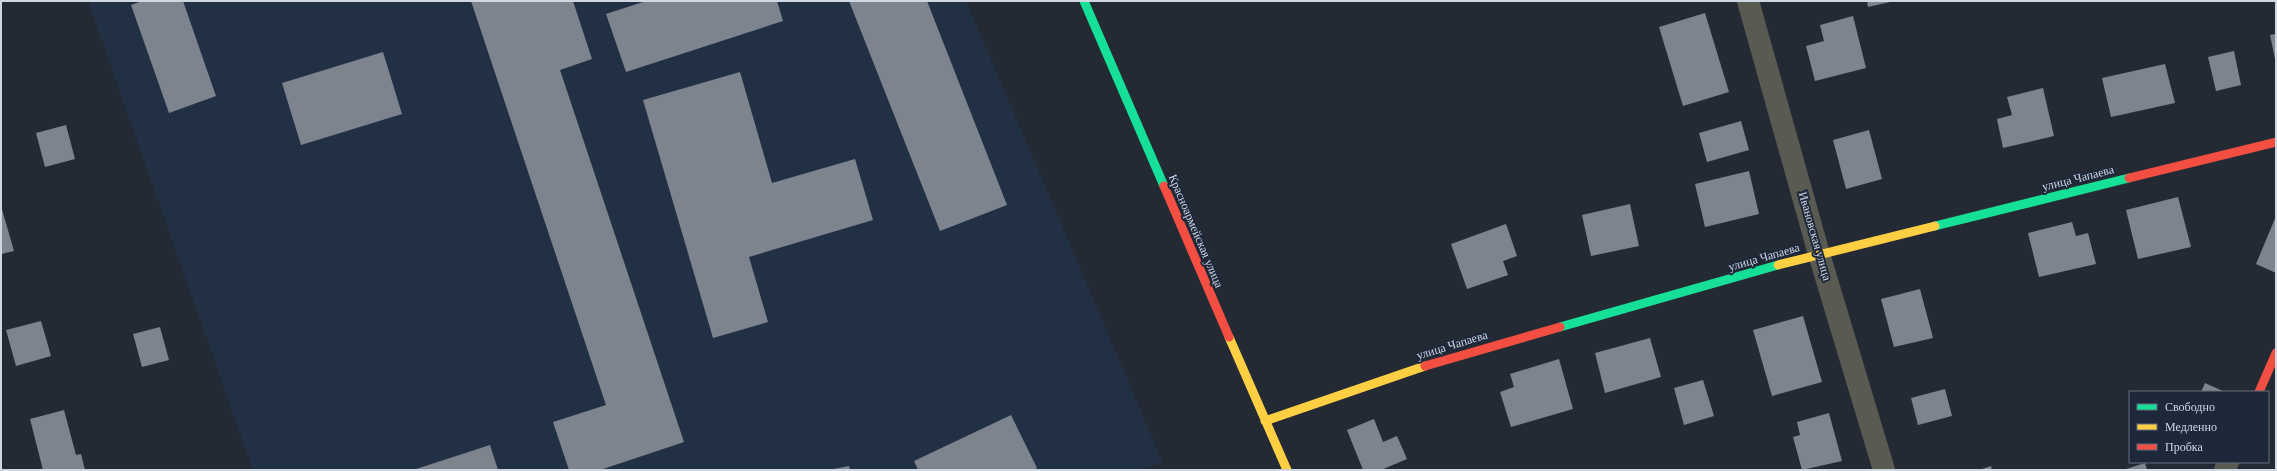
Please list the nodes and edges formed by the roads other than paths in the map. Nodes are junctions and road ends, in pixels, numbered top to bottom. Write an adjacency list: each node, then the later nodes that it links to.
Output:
1 (1084, 1): 7 (street, Красноармейская улица)
2 (1748, 1): 4 (street, Ивановская улица)
3 (2276, 142): 4 (street, улица Чапаева)
4 (1819, 254): 7 (street, улица Чапаева); 9 (street, Ивановская улица)
5 (2276, 353): 6 (street)
6 (2259, 391)
7 (1265, 421): 8 (street, Красноармейская улица)
8 (1287, 470)
9 (1884, 470)

